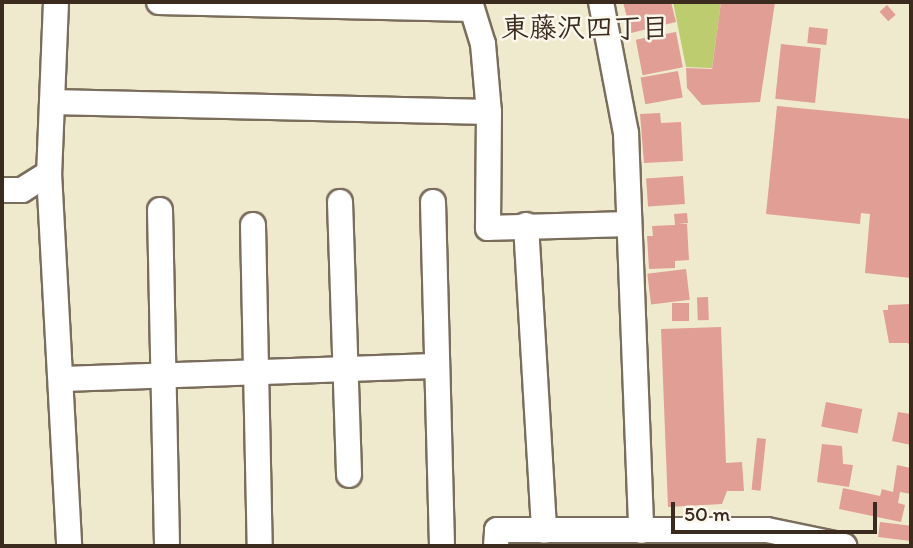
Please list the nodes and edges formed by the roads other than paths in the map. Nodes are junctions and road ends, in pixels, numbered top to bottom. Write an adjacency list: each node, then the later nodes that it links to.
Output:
1 (56, 2): 5 (street)
2 (159, 2): 4 (street)
3 (601, 2): 12 (street)
4 (471, 5): 6 (street)
5 (52, 102): 6 (street); 7 (street)
6 (489, 112): 14 (street)
7 (49, 173): 8 (street); 19 (street)
8 (2, 190)
9 (340, 202): 16 (street)
10 (433, 202): 15 (street)
11 (160, 210): 18 (street)
12 (627, 224): 14 (street); 22 (street)
13 (253, 225): 17 (street)
14 (526, 225): 21 (street)
15 (436, 366): 16 (street); 27 (street)
16 (345, 369): 17 (street); 20 (street)
17 (257, 373): 18 (street); 26 (street)
18 (163, 376): 19 (street); 25 (street)
19 (61, 379): 24 (street)
20 (349, 475)
21 (544, 530): 23 (street); 28 (street)
22 (641, 531): 23 (street); 29 (street)
23 (599, 539)
24 (69, 546)
25 (167, 546)
26 (260, 546)
27 (442, 546)
28 (496, 546)
29 (844, 546)

